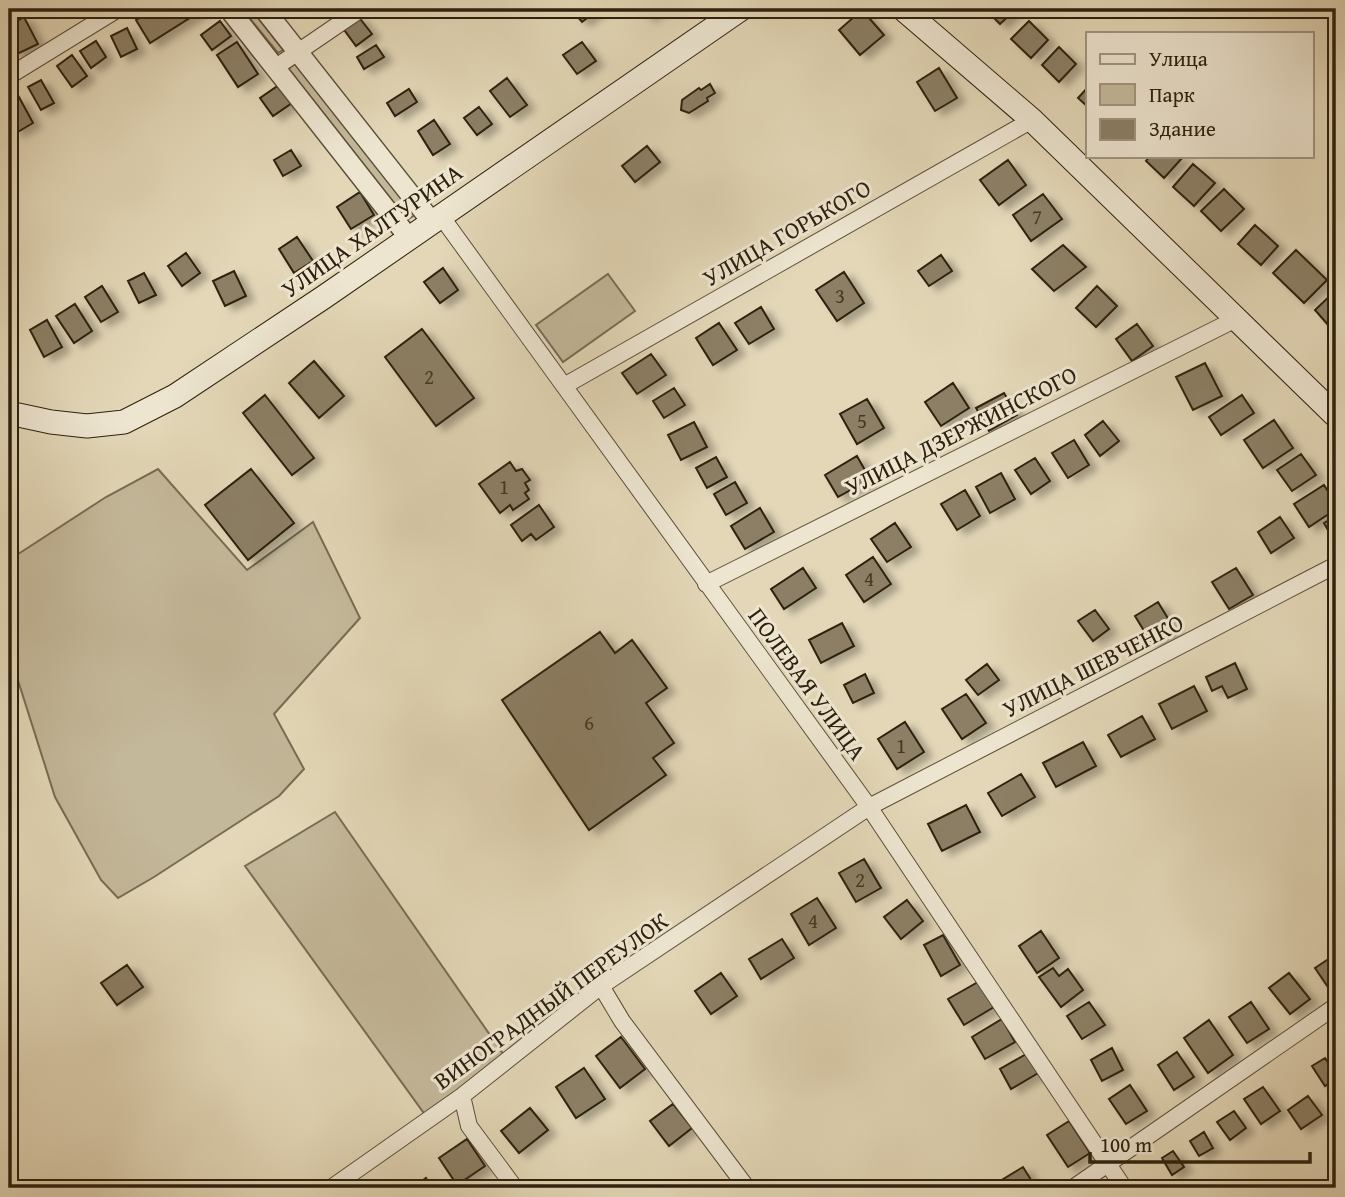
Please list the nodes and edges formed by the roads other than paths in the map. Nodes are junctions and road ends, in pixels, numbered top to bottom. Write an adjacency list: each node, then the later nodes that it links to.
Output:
1 (118, 9): 9 (street)
2 (229, 9): 8 (street)
3 (264, 9): 7 (street)
4 (361, 9): 7 (street)
5 (741, 9): 11 (main road, УЛИЦА ХАЛТУРИНА)
6 (903, 9): 10 (main road)
7 (299, 53): 8 (street); 11 (street)
8 (276, 67): 12 (street)
9 (9, 76)
10 (1032, 120): 13 (main road); 14 (street, УЛИЦА ГОРЬКОГО)
11 (436, 219): 12 (main road, УЛИЦА ХАЛТУРИНА); 14 (street, ПОЛЕВАЯ УЛИЦА)
12 (409, 238): 15 (main road, УЛИЦА ХАЛТУРИНА)
13 (1236, 319): 16 (main road); 18 (street, УЛИЦА ДЗЕРЖИНСКОГО)
14 (564, 386): 18 (street, ПОЛЕВАЯ УЛИЦА)
15 (9, 413)
16 (1336, 416)
17 (1336, 565): 19 (street, УЛИЦА ШЕВЧЕНКО)
18 (706, 584): 19 (street, ПОЛЕВАЯ УЛИЦА)
19 (869, 807): 20 (street, ВИНОГРАДНЫЙ ПЕРЕУЛОК); 23 (street, ПОЛЕВАЯ УЛИЦА)
20 (601, 986): 22 (street, ВИНОГРАДНЫЙ ПЕРЕУЛОК); 26 (street)
21 (1336, 1006): 23 (street)
22 (462, 1096): 24 (street, ВИНОГРАДНЫЙ ПЕРЕУЛОК); 25 (street)
23 (1108, 1164): 27 (street); 28 (street, ПОЛЕВАЯ УЛИЦА)
24 (331, 1188)
25 (515, 1188)
26 (747, 1188)
27 (1073, 1188)
28 (1124, 1188)

